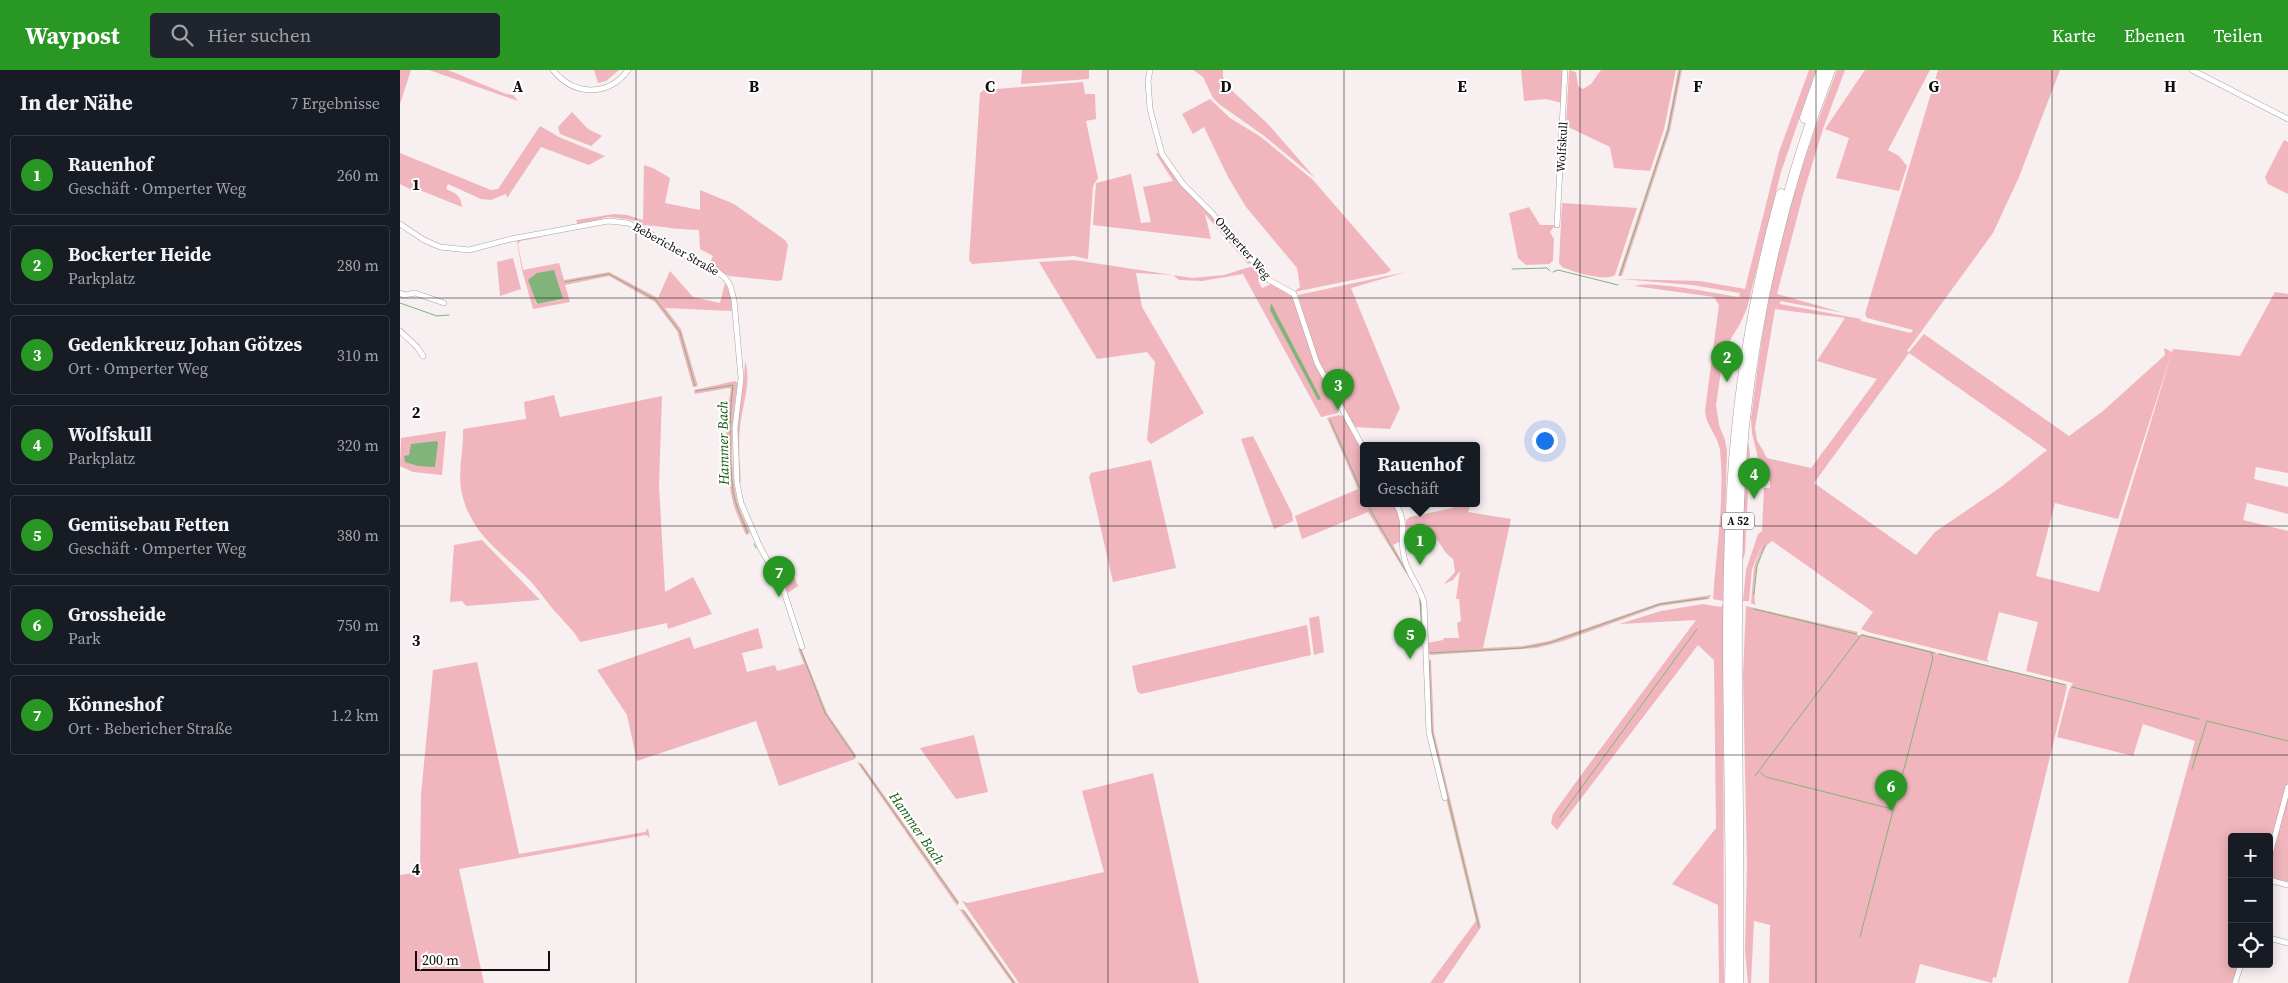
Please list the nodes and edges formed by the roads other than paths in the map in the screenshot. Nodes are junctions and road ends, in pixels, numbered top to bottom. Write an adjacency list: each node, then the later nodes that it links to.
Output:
1 (553, 70): 2 (street)
2 (628, 70)
3 (1150, 70): 15 (street, Omperter Weg)
4 (1565, 70): 10 (street, Wolfskull)
5 (1822, 70): 26 (highway, A 52)
6 (1830, 70): 27 (highway, A 52)
7 (2192, 70): 8 (street)
8 (2288, 119)
9 (400, 224): 17 (street, Bebericher Straße)
10 (1557, 225)
11 (400, 293): 12 (street)
12 (444, 303)
13 (400, 332): 14 (street)
14 (423, 356)
15 (1360, 442)
16 (1398, 507): 19 (street)
17 (802, 646)
18 (2288, 787): 20 (street)
19 (1444, 798)
20 (2273, 843)
21 (2273, 881): 22 (street)
22 (2288, 885)
23 (2273, 939): 24 (street)
24 (2288, 943)
25 (2240, 968): 28 (street)
26 (1730, 983)
27 (1738, 983)
28 (2235, 983)

